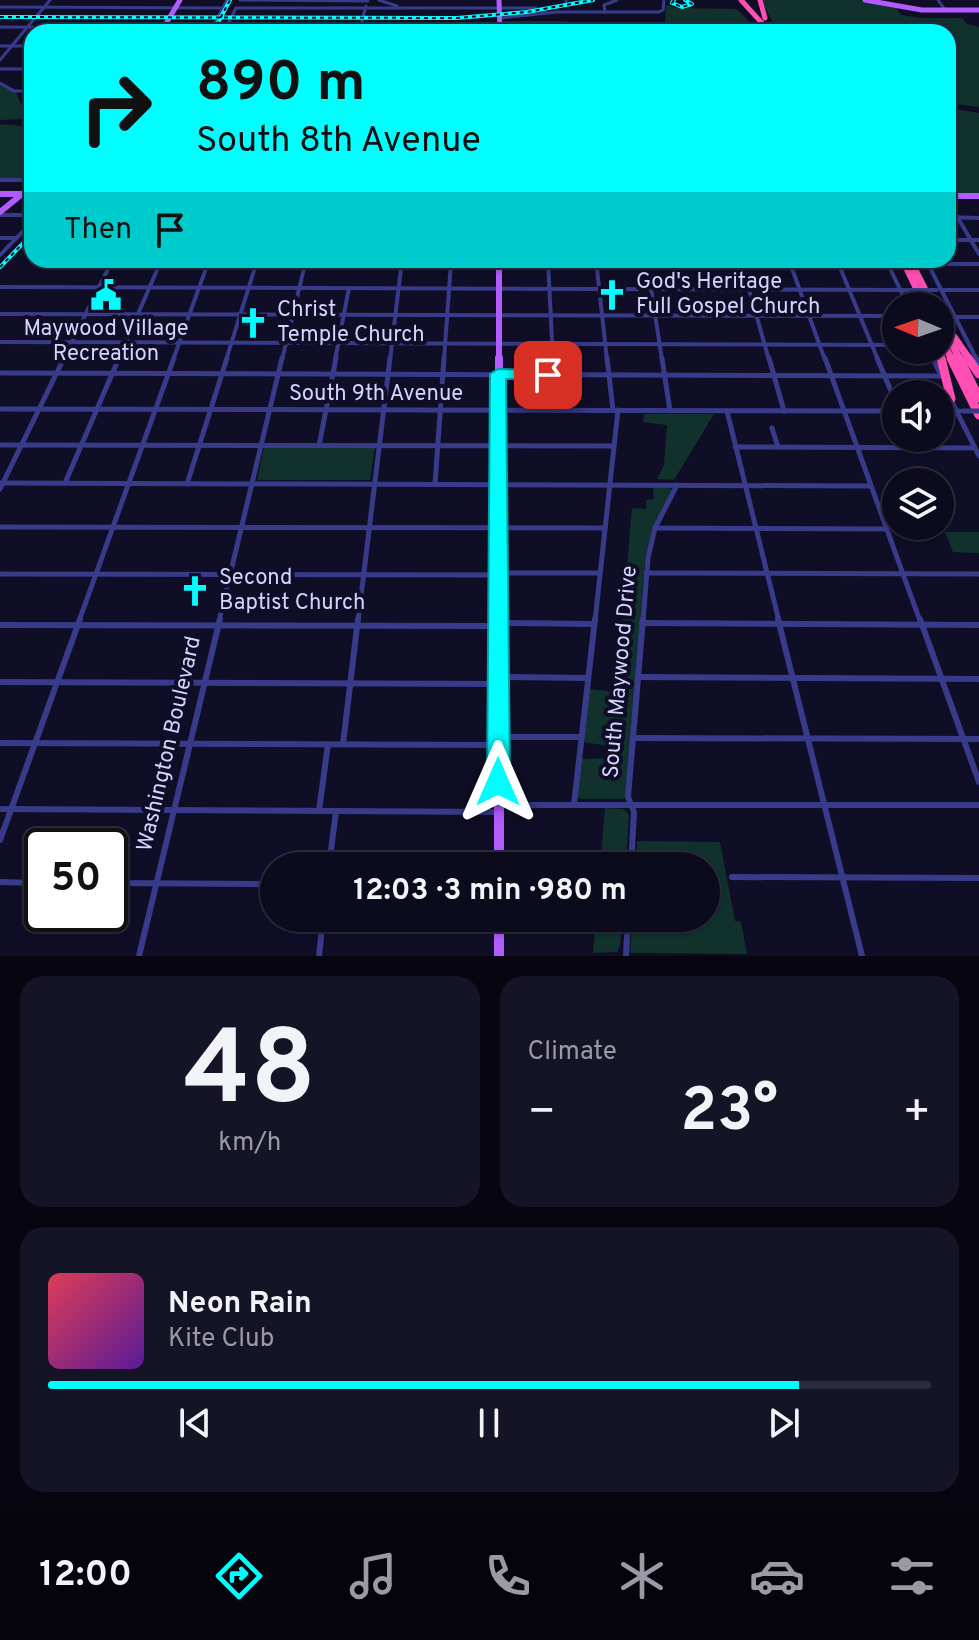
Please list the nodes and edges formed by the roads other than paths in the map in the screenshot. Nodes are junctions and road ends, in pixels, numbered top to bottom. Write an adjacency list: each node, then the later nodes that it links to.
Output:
1 (50, 0): 19 (street)
2 (180, 0): 20 (main road)
3 (227, 0): 21 (street)
4 (240, 0): 5 (street); 22 (street)
5 (307, 0): 6 (street); 23 (street)
6 (368, 0): 24 (street)
7 (379, 0): 25 (street)
8 (436, 0): 26 (street)
9 (533, 0): 17 (street)
10 (617, 0): 29 (street)
11 (664, 0): 29 (street)
12 (760, 0): 31 (highway)
13 (865, 0): 16 (main road)
14 (938, 0): 27 (street)
15 (743, 1): 31 (highway); 38 (highway)
16 (895, 2): 27 (main road)
17 (500, 3): 26 (street); 30 (main road)
18 (0, 7): 19 (street)
19 (44, 7): 20 (street); 32 (street)
20 (175, 8): 21 (street); 33 (main road)
21 (222, 8): 34 (street)
22 (236, 8): 23 (street); 35 (street)
23 (304, 8): 24 (street)
24 (365, 8): 25 (street); 36 (street)
25 (424, 8): 26 (street)
26 (435, 8)
27 (945, 10): 28 (main road)
28 (979, 10)
29 (605, 12): 30 (street)
30 (500, 18): 37 (main road)
31 (765, 18): 39 (highway)
32 (30, 24)
33 (166, 24)
34 (214, 24)
35 (228, 24)
36 (361, 24)
37 (500, 24)
38 (765, 24)
39 (768, 24)
40 (0, 27): 41 (street)
41 (24, 27)
42 (24, 31): 44 (street)
43 (0, 46): 44 (street)
44 (12, 46): 45 (street); 46 (street)
45 (24, 46)
46 (0, 60)
47 (0, 69): 48 (street)
48 (24, 69)
49 (0, 83): 50 (street)
50 (24, 91)
51 (0, 180): 52 (street)
52 (24, 182)
53 (0, 194): 54 (main road)
54 (22, 194): 57 (main road)
55 (979, 196): 56 (main road)
56 (956, 197)
57 (0, 214): 59 (street)
58 (956, 214): 60 (street)
59 (24, 215)
60 (958, 218): 61 (street); 66 (street)
61 (979, 218)
62 (24, 230): 64 (street)
63 (0, 238): 64 (street)
64 (16, 238): 69 (street)
65 (956, 240): 66 (street)
66 (971, 240): 67 (street); 68 (street)
67 (979, 240)
68 (979, 254)
69 (0, 255)
70 (956, 263): 71 (street)
71 (979, 264)
72 (108, 268): 90 (street)
73 (158, 268): 91 (street)
74 (206, 268): 92 (street)
75 (255, 268): 93 (street)
76 (304, 268): 94 (street, Washington Boulevard)
77 (401, 268): 96 (street)
78 (450, 268): 97 (street)
79 (499, 268): 98 (main road)
80 (548, 268): 99 (street)
81 (597, 268): 100 (street)
82 (743, 268): 102 (street)
83 (791, 268): 103 (street)
84 (840, 268): 104 (street)
85 (889, 268): 105 (street)
86 (906, 268): 108 (highway)
87 (916, 268): 109 (highway)
88 (930, 268): 106 (street)
89 (0, 287): 90 (street)
90 (99, 287): 91 (street); 111 (street)
91 (149, 287): 92 (street); 112 (street)
92 (199, 287): 93 (street); 113 (street)
93 (249, 287): 94 (street); 114 (street)
94 (299, 287): 95 (street); 115 (street, Washington Boulevard)
95 (349, 288): 96 (street); 116 (street)
96 (399, 288): 97 (street); 117 (street)
97 (449, 288): 98 (street); 118 (street)
98 (499, 288): 99 (street); 119 (main road)
99 (549, 288): 100 (street); 120 (street)
100 (599, 288): 101 (street); 121 (street)
101 (651, 288): 102 (street); 122 (street)
102 (749, 289): 103 (street); 123 (street)
103 (799, 289): 104 (street); 124 (street)
104 (849, 289): 105 (street); 125 (street)
105 (902, 290): 106 (street, bridge)
106 (939, 290): 107 (street); 127 (street)
107 (979, 290)
108 (918, 292)
109 (926, 292)
110 (0, 314): 111 (street)
111 (86, 314): 112 (street); 131 (street)
112 (138, 314): 113 (street); 132 (street)
113 (189, 314): 114 (street); 133 (street)
114 (241, 314): 115 (street); 134 (street)
115 (292, 314): 116 (street); 135 (street, Washington Boulevard)
116 (344, 315): 117 (street); 136 (street)
117 (395, 315): 118 (street); 137 (street)
118 (447, 315): 119 (street); 138 (street)
119 (498, 315): 120 (street); 139 (main road)
120 (550, 315): 121 (street); 140 (street)
121 (602, 315): 122 (street); 141 (street)
122 (654, 315): 123 (street); 142 (street)
123 (757, 316): 124 (street); 143 (street)
124 (809, 316): 125 (street); 144 (street)
125 (860, 316): 126 (street); 145 (street)
126 (882, 316)
127 (955, 317): 128 (street); 147 (street)
128 (979, 317)
129 (954, 340): 163 (highway)
130 (0, 342): 131 (street)
131 (72, 342): 132 (street); 154 (street)
132 (125, 343): 133 (street); 155 (street)
133 (178, 343): 134 (street); 156 (street)
134 (231, 343): 135 (street); 157 (street)
135 (285, 343): 136 (street); 158 (street, Washington Boulevard)
136 (338, 343): 137 (street); 159 (street)
137 (391, 343): 138 (street); 160 (street)
138 (445, 343): 139 (street); 161 (street)
139 (498, 344): 140 (street); 162 (main road)
140 (552, 344): 141 (street); 164 (street)
141 (605, 344): 142 (street); 165 (street)
142 (659, 344): 143 (street); 166 (street)
143 (765, 344): 144 (street); 167 (street)
144 (819, 345): 145 (street); 168 (street)
145 (872, 345): 146 (street); 169 (street)
146 (882, 345)
147 (971, 346): 148 (street); 150 (street)
148 (979, 346)
149 (954, 349): 173 (highway)
150 (979, 363)
151 (935, 364): 170 (street)
152 (954, 364): 194 (highway)
153 (0, 373): 154 (street)
154 (56, 373): 155 (street); 176 (street)
155 (112, 373): 156 (street); 177 (street)
156 (166, 374): 157 (street); 178 (street)
157 (222, 374): 158 (street); 179 (street)
158 (277, 374): 159 (street); 180 (street, Washington Boulevard)
159 (332, 374): 160 (street); 181 (street)
160 (387, 374): 161 (street); 182 (street)
161 (443, 374): 162 (street); 183 (street)
162 (498, 374): 164 (street); 184 (main road)
163 (979, 374)
164 (553, 375): 165 (street); 185 (street)
165 (609, 375): 166 (street); 186 (street)
166 (663, 375): 167 (street); 187 (street)
167 (774, 375): 168 (street); 189 (street)
168 (831, 375): 169 (street); 190 (street)
169 (885, 376): 170 (street); 171 (street)
170 (941, 376): 172 (street)
171 (887, 380)
172 (943, 380)
173 (979, 398)
174 (954, 403): 193 (street)
175 (0, 409): 176 (street, South 9th Avenue)
176 (38, 409): 177 (street, South 9th Avenue); 197 (street)
177 (97, 409): 178 (street, South 9th Avenue); 198 (street)
178 (153, 409): 179 (street, South 9th Avenue); 199 (street)
179 (211, 409): 180 (street, South 9th Avenue); 200 (street)
180 (268, 410): 181 (street, South 9th Avenue); 201 (street, Washington Boulevard)
181 (325, 410): 182 (street, South 9th Avenue); 202 (street)
182 (382, 410): 183 (street, South 9th Avenue); 203 (street)
183 (440, 410): 184 (street, South 9th Avenue); 204 (street)
184 (497, 410): 185 (street, South 9th Avenue); 205 (main road)
185 (555, 410): 186 (street, South 9th Avenue)
186 (616, 410): 187 (street, South 9th Avenue); 206 (street)
187 (670, 411): 188 (street, South 9th Avenue)
188 (727, 411): 189 (street, South 9th Avenue); 207 (street)
189 (784, 411): 190 (street, South 9th Avenue)
190 (844, 411): 191 (street, South 9th Avenue); 209 (street)
191 (882, 411)
192 (954, 411): 193 (street)
193 (960, 411): 194 (street, bridge); 210 (street)
194 (979, 413)
195 (772, 428): 208 (street)
196 (0, 445): 197 (street)
197 (21, 445): 198 (street); 219 (street)
198 (81, 445): 199 (street); 212 (street)
199 (140, 445): 200 (street); 213 (street)
200 (199, 445): 201 (street); 214 (street)
201 (260, 445): 202 (street); 215 (street, Washington Boulevard)
202 (319, 446): 203 (street)
203 (378, 446): 204 (street); 216 (street)
204 (437, 446): 205 (street); 217 (street)
205 (497, 446): 206 (street); 218 (main road)
206 (614, 446): 221 (street)
207 (735, 447): 208 (street); 222 (street)
208 (778, 447): 209 (street)
209 (857, 447): 210 (street); 223 (street)
210 (975, 448): 211 (street)
211 (979, 456)
212 (65, 484): 213 (street); 219 (street)
213 (126, 484): 214 (street); 225 (street)
214 (187, 484): 215 (street)
215 (251, 484): 216 (street); 227 (street, Washington Boulevard)
216 (374, 484): 217 (street); 228 (street)
217 (435, 484): 218 (street)
218 (497, 484): 221 (street); 229 (main road)
219 (1, 485)
220 (677, 485): 221 (street); 222 (street); 231 (street, South Maywood Drive)
221 (608, 486): 230 (street)
222 (745, 486): 223 (street); 232 (street)
223 (871, 486): 224 (street)
224 (882, 518)
225 (111, 526): 226 (street); 227 (street); 238 (street)
226 (0, 527)
227 (241, 527): 228 (street); 239 (street, Washington Boulevard)
228 (369, 527): 229 (street); 240 (street)
229 (497, 528): 230 (street); 241 (main road)
230 (604, 528): 235 (street)
231 (655, 528): 232 (street); 236 (street, South Maywood Drive)
232 (756, 528): 233 (street); 242 (street)
233 (882, 529)
234 (890, 540): 243 (street)
235 (599, 573): 241 (street); 247 (street)
236 (646, 573): 242 (street); 245 (street, South Maywood Drive)
237 (0, 574): 238 (street)
238 (94, 574): 239 (street); 251 (street)
239 (229, 574): 240 (street); 253 (street, Washington Boulevard)
240 (363, 574): 241 (street); 254 (street)
241 (497, 574): 246 (main road)
242 (768, 574): 243 (street); 248 (street)
243 (903, 574): 244 (street); 249 (street)
244 (979, 574)
245 (642, 623): 248 (street); 255 (street, South Maywood Drive)
246 (498, 624): 247 (street); 254 (street); 260 (main road)
247 (593, 624): 256 (street)
248 (780, 624): 249 (street); 257 (street)
249 (921, 624): 252 (street); 258 (street)
250 (0, 625): 251 (street)
251 (76, 625): 253 (street); 262 (street)
252 (979, 625)
253 (216, 626): 254 (street); 263 (street, Washington Boulevard)
254 (357, 626): 264 (street)
255 (638, 677): 257 (street); 266 (street, South Maywood Drive)
256 (588, 678): 260 (street); 265 (street)
257 (793, 678): 258 (street); 267 (street)
258 (941, 679): 259 (street); 268 (street)
259 (979, 679)
260 (498, 681): 264 (street); 270 (main road)
261 (0, 682): 262 (street)
262 (56, 682): 263 (street); 272 (street)
263 (203, 683): 264 (street); 273 (street, Washington Boulevard)
264 (350, 684): 275 (street)
265 (581, 737): 270 (street); 277 (street)
266 (634, 738): 267 (street); 278 (street, South Maywood Drive)
267 (808, 738): 268 (street); 279 (street)
268 (963, 739): 269 (street); 276 (street)
269 (979, 739)
270 (498, 741): 275 (street); 281 (main road)
271 (0, 743): 272 (street)
272 (34, 744): 273 (street); 283 (street)
273 (189, 744): 274 (street); 284 (street, Washington Boulevard)
274 (328, 744): 275 (street); 285 (street)
275 (343, 744)
276 (979, 782)
277 (574, 805): 278 (street); 281 (street)
278 (631, 805): 279 (street); 290 (street, South Maywood Drive)
279 (824, 805): 280 (street); 292 (street)
280 (979, 805)
281 (499, 808): 286 (street); 289 (main road)
282 (0, 809): 283 (street)
283 (11, 809): 284 (street); 287 (street)
284 (173, 810): 285 (street); 297 (street, Washington Boulevard)
285 (319, 811): 286 (street)
286 (336, 811): 288 (street)
287 (0, 840)
288 (331, 852)
289 (499, 852)
290 (632, 852)
291 (732, 877): 292 (street)
292 (842, 877): 293 (street); 306 (street)
293 (979, 878)
294 (0, 882): 295 (street)
295 (24, 883)
296 (128, 883): 297 (street)
297 (156, 883): 298 (street); 302 (street, Washington Boulevard)
298 (260, 884)
299 (322, 932): 303 (street)
300 (499, 932): 304 (main road)
301 (627, 932): 305 (street)
302 (139, 956)
303 (319, 956)
304 (499, 956)
305 (626, 956)
306 (862, 956)

